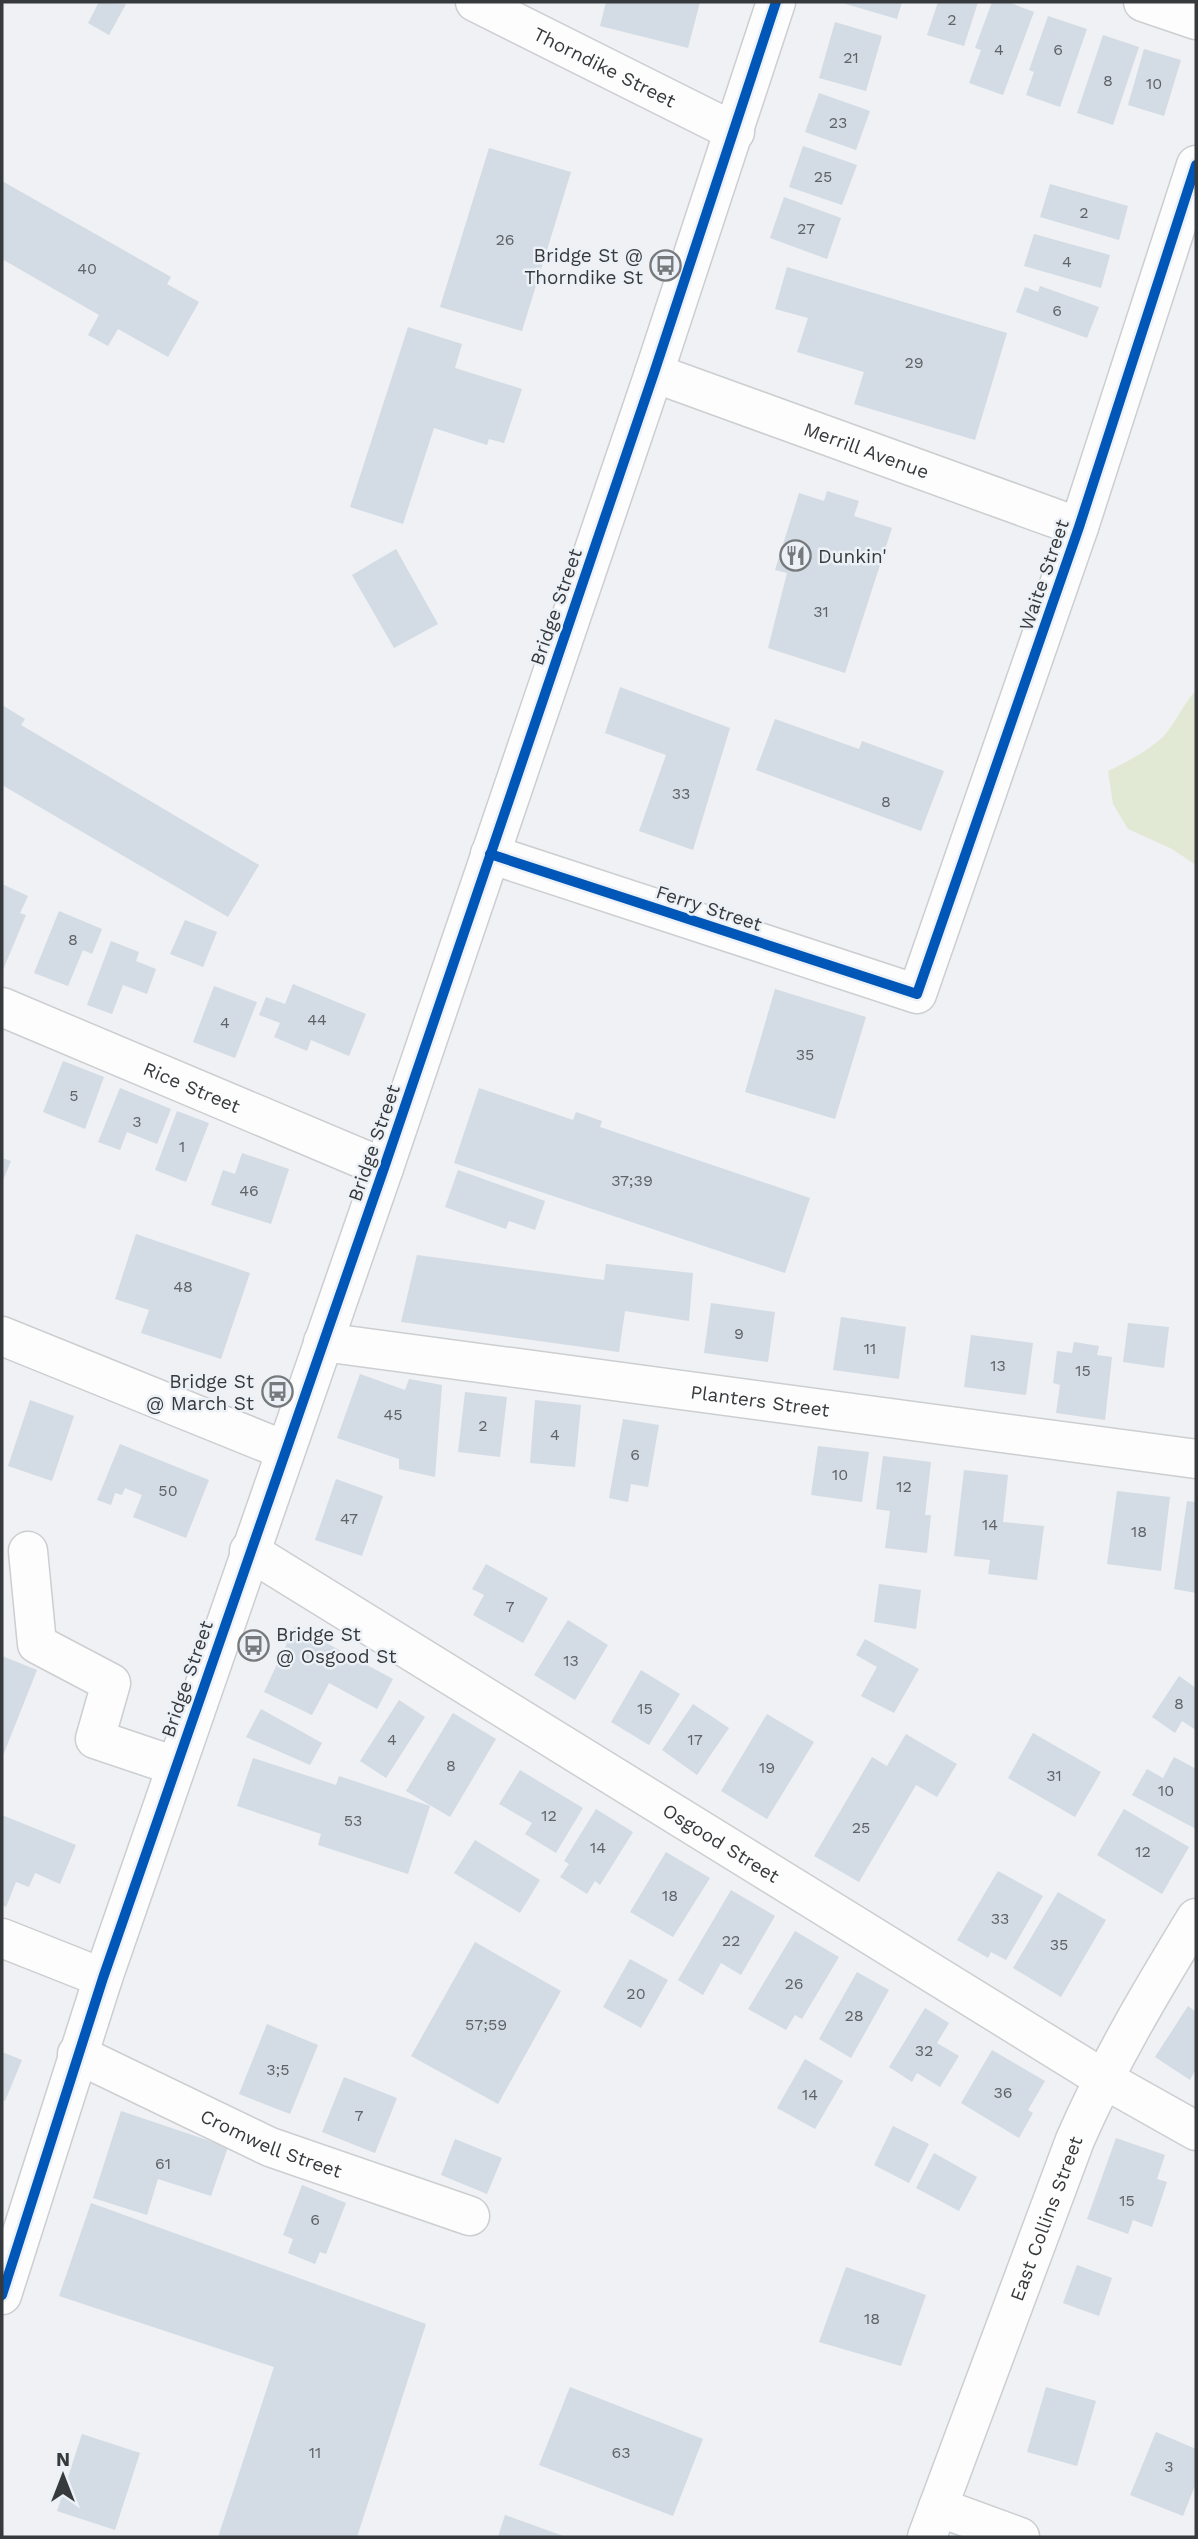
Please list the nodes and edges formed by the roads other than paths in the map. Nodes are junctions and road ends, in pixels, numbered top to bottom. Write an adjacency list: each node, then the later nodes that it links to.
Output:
1 (475, 2): 5 (main road, Thorndike Street)
2 (776, 2): 5 (main road, Bridge Street)
3 (1143, 2): 4 (main road)
4 (1196, 20)
5 (735, 132): 7 (main road, Bridge Street)
6 (1196, 165): 8 (main road, Waite Street)
7 (654, 373): 8 (main road, Merrill Avenue); 9 (main road, Bridge Street)
8 (1079, 527): 10 (main road, Waite Street)
9 (490, 854): 10 (main road, Ferry Street); 12 (main road, Bridge Street)
10 (917, 994)
11 (2, 1007): 12 (main road, Rice Street)
12 (384, 1168): 14 (main road, Bridge Street)
13 (2, 1336): 15 (main road)
14 (323, 1342): 15 (main road, Bridge Street); 16 (main road, Planters Street)
15 (284, 1450): 18 (main road, Bridge Street)
16 (1196, 1459)
17 (28, 1551): 19 (main road)
18 (249, 1552): 19 (main road, Bridge Street); 24 (main road, Osgood Street)
19 (176, 1766): 22 (main road, Bridge Street)
20 (1196, 1917): 24 (main road, East Collins Street)
21 (2, 1938): 22 (main road)
22 (103, 1978): 23 (main road, Bridge Street)
23 (77, 2054): 26 (main road, Cromwell Street); 27 (main road, Bridge Street)
24 (1102, 2078): 25 (main road, Osgood Street); 28 (main road, East Collins Street)
25 (1196, 2132)
26 (470, 2216)
27 (2, 2295)
28 (932, 2522): 29 (main road)
29 (1020, 2537)

